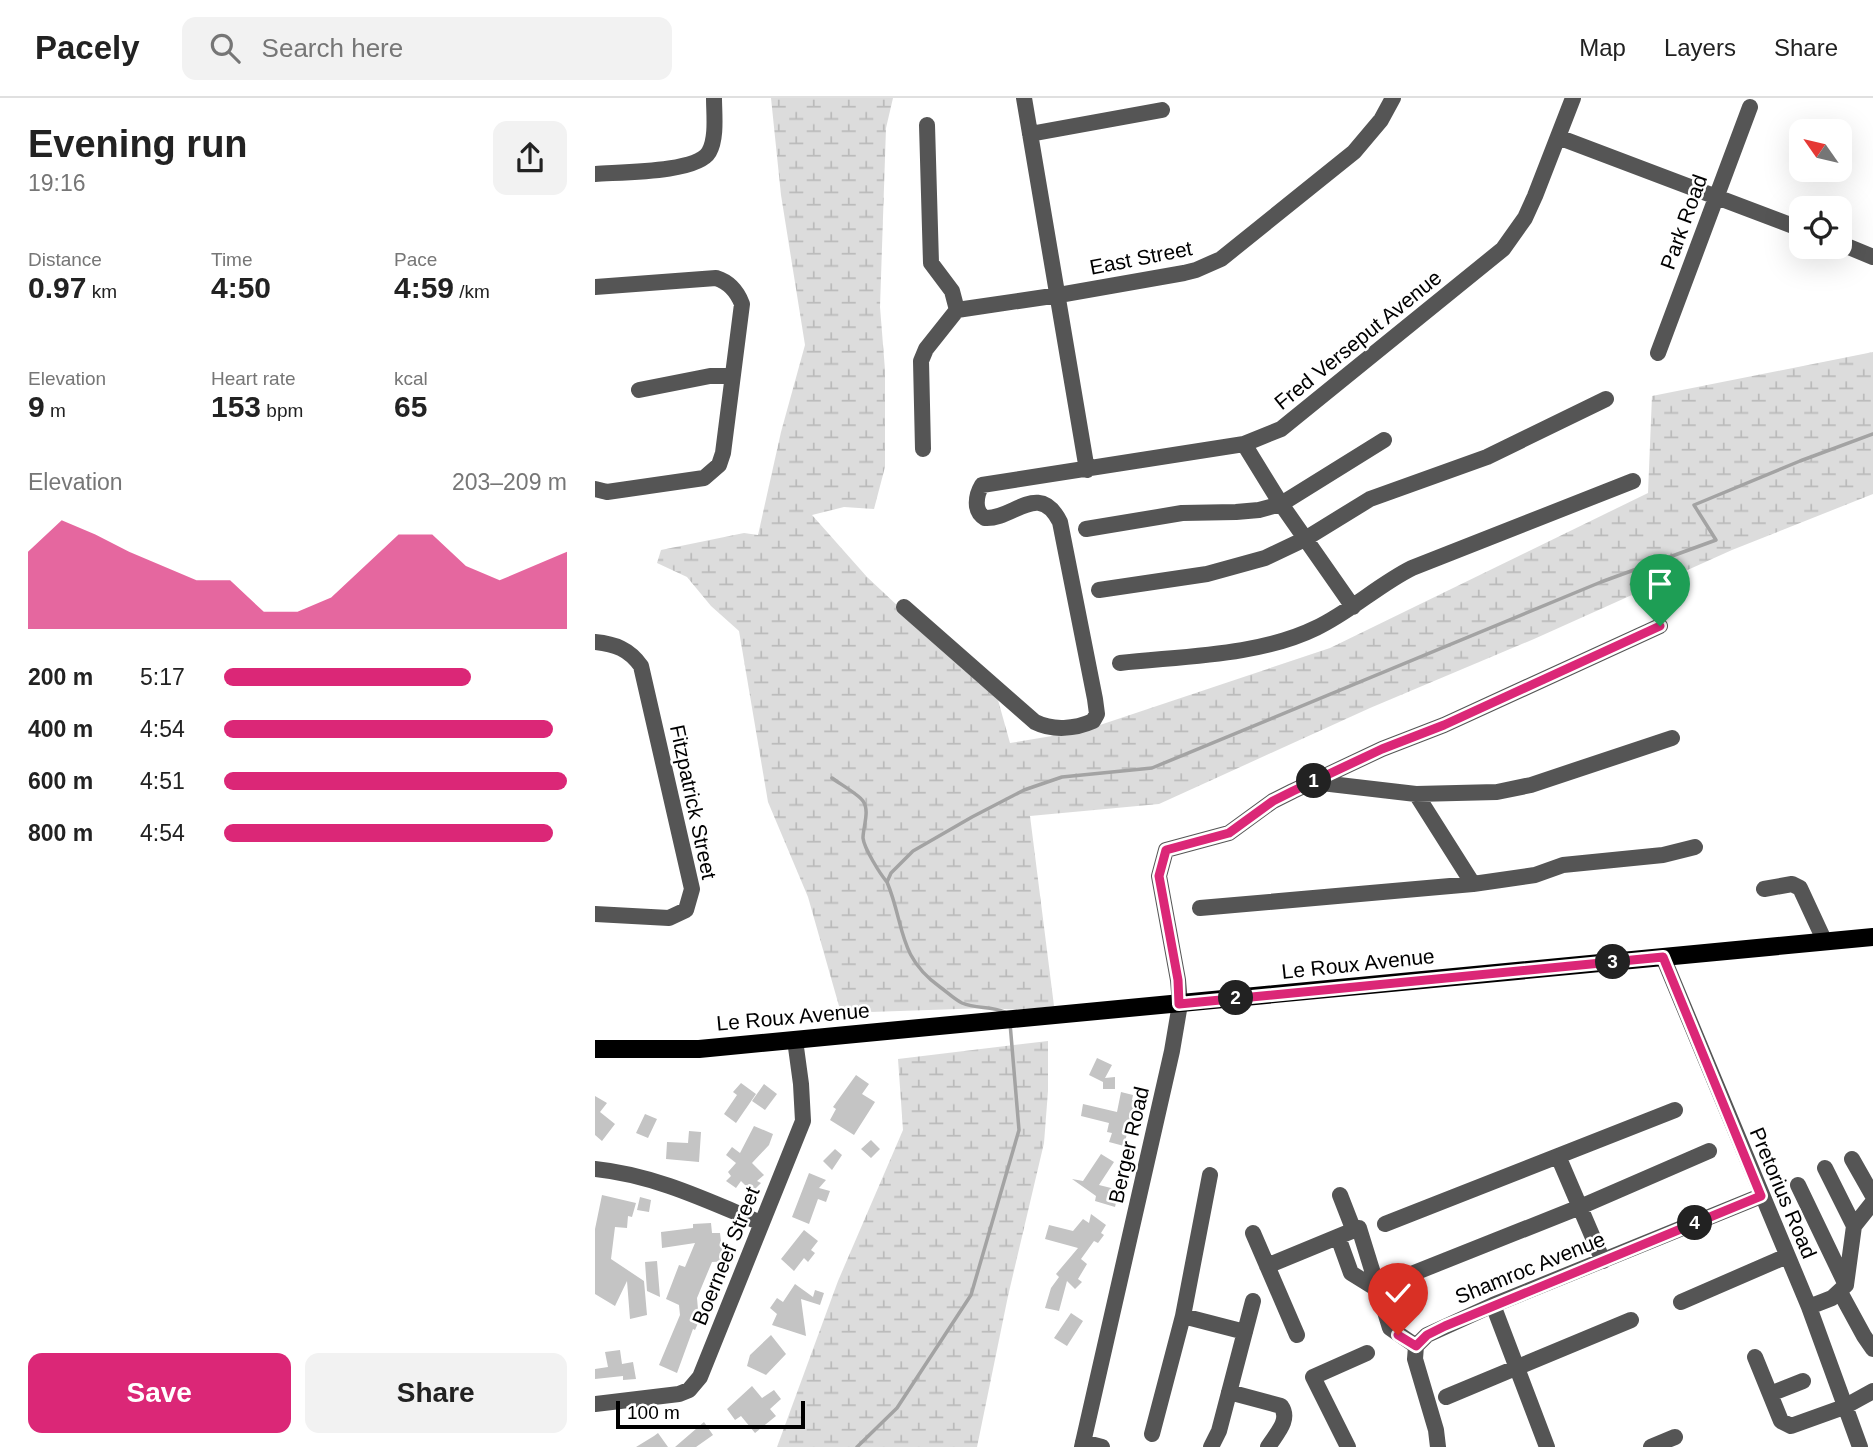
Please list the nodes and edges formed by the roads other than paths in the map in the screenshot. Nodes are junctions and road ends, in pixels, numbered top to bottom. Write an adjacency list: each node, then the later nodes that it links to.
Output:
1 (713, 98): 10 (street)
2 (1024, 98): 8 (street)
3 (1393, 98): 16 (street, East Street)
4 (1573, 98): 9 (street, Fred Verseput Avenue)
5 (1750, 107): 11 (street, Park Road)
6 (1162, 110): 8 (street)
7 (927, 125): 17 (street)
8 (1030, 134): 16 (street)
9 (1558, 137): 11 (street); 23 (street, Fred Verseput Avenue)
10 (595, 174)
11 (1716, 198): 12 (street); 18 (street, Park Road)
12 (1789, 225)
13 (1852, 248): 14 (street)
14 (1873, 257)
15 (595, 288): 19 (street)
16 (1059, 295): 17 (street, East Street); 25 (street)
17 (957, 310): 24 (street)
18 (1658, 353)
19 (732, 376): 20 (street); 27 (street)
20 (639, 390)
21 (1607, 399): 30 (street)
22 (1384, 440): 28 (street)
23 (1244, 444): 25 (street, Fred Verseput Avenue); 28 (street)
24 (923, 449)
25 (1087, 470): 32 (street, Fred Verseput Avenue)
26 (1633, 481): 33 (street)
27 (595, 489)
28 (1281, 504): 29 (street); 30 (street)
29 (1086, 529)
30 (1305, 539): 31 (street); 33 (street)
31 (1099, 590)
32 (904, 607)
33 (1353, 607): 36 (street)
34 (1660, 626): 38 (street)
35 (595, 642): 44 (street, Fitzpatrick Street)
36 (1120, 663)
37 (1672, 738): 39 (street)
38 (1313, 782): 39 (street); 48 (street, Berger Road)
39 (1416, 794): 41 (street)
40 (1695, 846): 41 (street)
41 (1473, 884): 43 (street)
42 (1763, 889): 46 (street)
43 (1201, 908)
44 (595, 914)
45 (1873, 937): 46 (main road, Le Roux Avenue)
46 (1825, 942): 47 (main road, Le Roux Avenue)
47 (1663, 957): 48 (main road, Le Roux Avenue); 60 (street, Pretorius Road)
48 (1179, 1004): 49 (main road, Le Roux Avenue); 98 (street, Berger Road)
49 (795, 1040): 50 (main road, Le Roux Avenue); 64 (street, Boerneef Street)
50 (595, 1049)
51 (1675, 1110): 53 (street)
52 (1709, 1151): 63 (street)
53 (1558, 1156): 63 (street); 65 (street)
54 (1853, 1159): 61 (street)
55 (1825, 1168): 66 (street)
56 (595, 1169): 64 (street)
57 (1209, 1175): 80 (street)
58 (1798, 1185): 74 (street)
59 (1340, 1195): 67 (street)
60 (1761, 1196): 70 (street, Pretorius Road); 71 (street, Shamroc Avenue)
61 (1873, 1196)
62 (1873, 1202): 66 (street)
63 (1580, 1207): 71 (street); 73 (street)
64 (761, 1223): 94 (street, Boerneef Street)
65 (1385, 1224)
66 (1854, 1226): 74 (street)
67 (1357, 1230): 69 (street); 75 (street)
68 (1252, 1233): 72 (street)
69 (1338, 1237): 72 (street); 75 (street)
70 (1787, 1256): 77 (street); 79 (street, Pretorius Road)
71 (1603, 1261): 78 (street, Shamroc Avenue)
72 (1267, 1266): 83 (street)
73 (1399, 1279)
74 (1843, 1289): 79 (street); 85 (street)
75 (1380, 1291): 84 (street)
76 (1253, 1301): 82 (street)
77 (1681, 1302)
78 (1493, 1305): 84 (street, Shamroc Avenue); 88 (street)
79 (1809, 1307): 95 (street, Pretorius Road)
80 (1183, 1316): 82 (street); 96 (street)
81 (1631, 1320): 88 (street)
82 (1245, 1332): 91 (street)
83 (1297, 1335)
84 (1416, 1346): 103 (street)
85 (1873, 1349)
86 (1367, 1353): 102 (street)
87 (1755, 1357): 92 (street)
88 (1517, 1367): 93 (street); 104 (street)
89 (1803, 1381): 92 (street)
90 (1873, 1391): 95 (street)
91 (1229, 1392): 100 (street); 101 (street)
92 (1770, 1394): 95 (street)
93 (1446, 1397)
94 (595, 1404)
95 (1845, 1406): 106 (street, Pretorius Road)
96 (1152, 1434)
97 (1675, 1437): 105 (street)
98 (1083, 1445): 99 (street)
99 (1102, 1447)
100 (1210, 1447)
101 (1268, 1447)
102 (1348, 1447)
103 (1438, 1447)
104 (1548, 1447)
105 (1651, 1447)
106 (1860, 1447)

